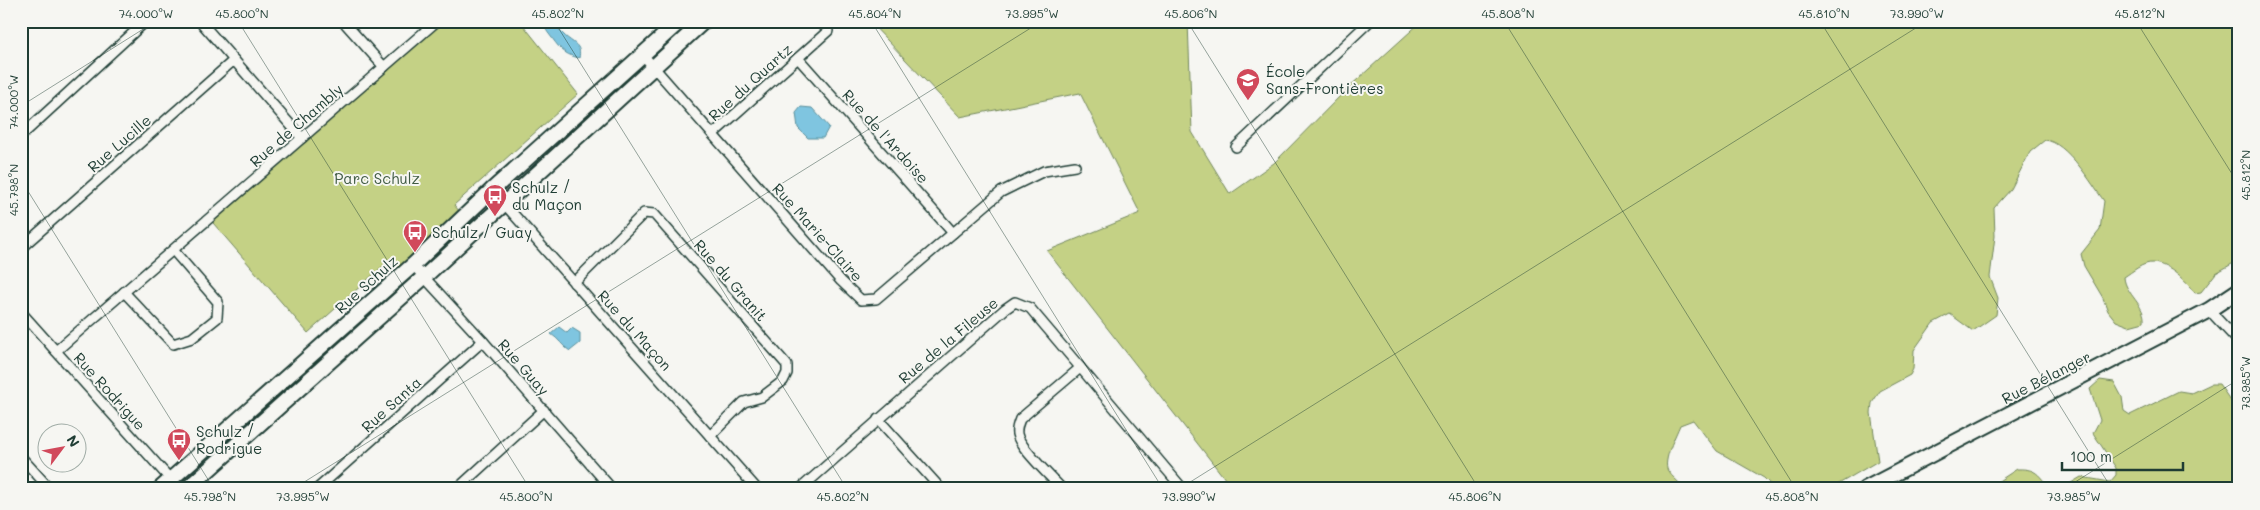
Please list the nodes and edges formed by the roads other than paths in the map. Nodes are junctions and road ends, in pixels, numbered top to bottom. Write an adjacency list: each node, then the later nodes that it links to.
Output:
1 (146, 21): 16 (street)
2 (200, 21): 11 (street)
3 (343, 21): 12 (street)
4 (437, 21): 12 (street, Rue de Chambly)
5 (680, 21): 9 (street, Rue Schulz)
6 (704, 21): 13 (street)
7 (1370, 21): 19 (street)
8 (828, 31): 10 (street, Rue du Quartz)
9 (643, 55): 13 (street, Rue Marie-Claire); 14 (street, Rue Schulz)
10 (798, 58): 15 (street, Rue du Quartz); 23 (street, Rue de l'Ardoise)
11 (234, 60): 17 (street); 24 (street, Rue Lucille)
12 (384, 67): 17 (street, Rue de Chambly)
13 (654, 67): 15 (street, Rue Marie-Claire); 18 (street)
14 (558, 131): 18 (street); 21 (street, Rue Schulz)
15 (713, 134): 23 (street, Rue Marie-Claire)
16 (21, 136)
17 (302, 138): 25 (street, Rue de Chambly)
18 (569, 143): 22 (street)
19 (1236, 147)
20 (1075, 166): 23 (street, Rue Marie-Claire)
21 (492, 190): 22 (street, Rue du Maçon); 26 (street, Rue Schulz)
22 (503, 203): 27 (street); 28 (street, Rue du Maçon)
23 (953, 233)
24 (21, 248)
25 (173, 250): 30 (street, Rue de Chambly); 30 (street)
26 (413, 265): 27 (street, Rue Guay); 35 (street, Rue Schulz)
27 (424, 277): 33 (street, Rue Guay); 37 (street)
28 (574, 283): 41 (street, Rue du Maçon); 41 (street, Rue du Granit)
29 (2239, 290): 31 (street, Rue Bélanger)
30 (124, 292): 36 (street, Rue de Chambly)
31 (2210, 310): 34 (street); 54 (street, Rue Bélanger)
32 (21, 312): 36 (street, Rue Rodrigue)
33 (483, 341): 39 (street, Rue Guay); 47 (street, Rue Santa)
34 (2239, 342)
35 (318, 349): 37 (street); 43 (street, Rue Schulz)
36 (56, 351): 43 (street, Rue Rodrigue)
37 (329, 361): 46 (street)
38 (1080, 368): 40 (street, Rue de la Fileuse); 52 (street); 53 (street, Rue de la Fileuse)
39 (544, 410): 44 (street, Rue Guay); 48 (street)
40 (878, 418): 50 (street, Rue de la Fileuse); 51 (street)
41 (710, 436): 49 (street, Rue du Maçon)
42 (21, 457): 45 (street)
43 (170, 486)
44 (608, 487)
45 (50, 489)
46 (186, 489)
47 (317, 489)
48 (457, 489)
49 (757, 489)
50 (800, 489)
51 (940, 489)
52 (1062, 489)
53 (1183, 489)
54 (1866, 489)

